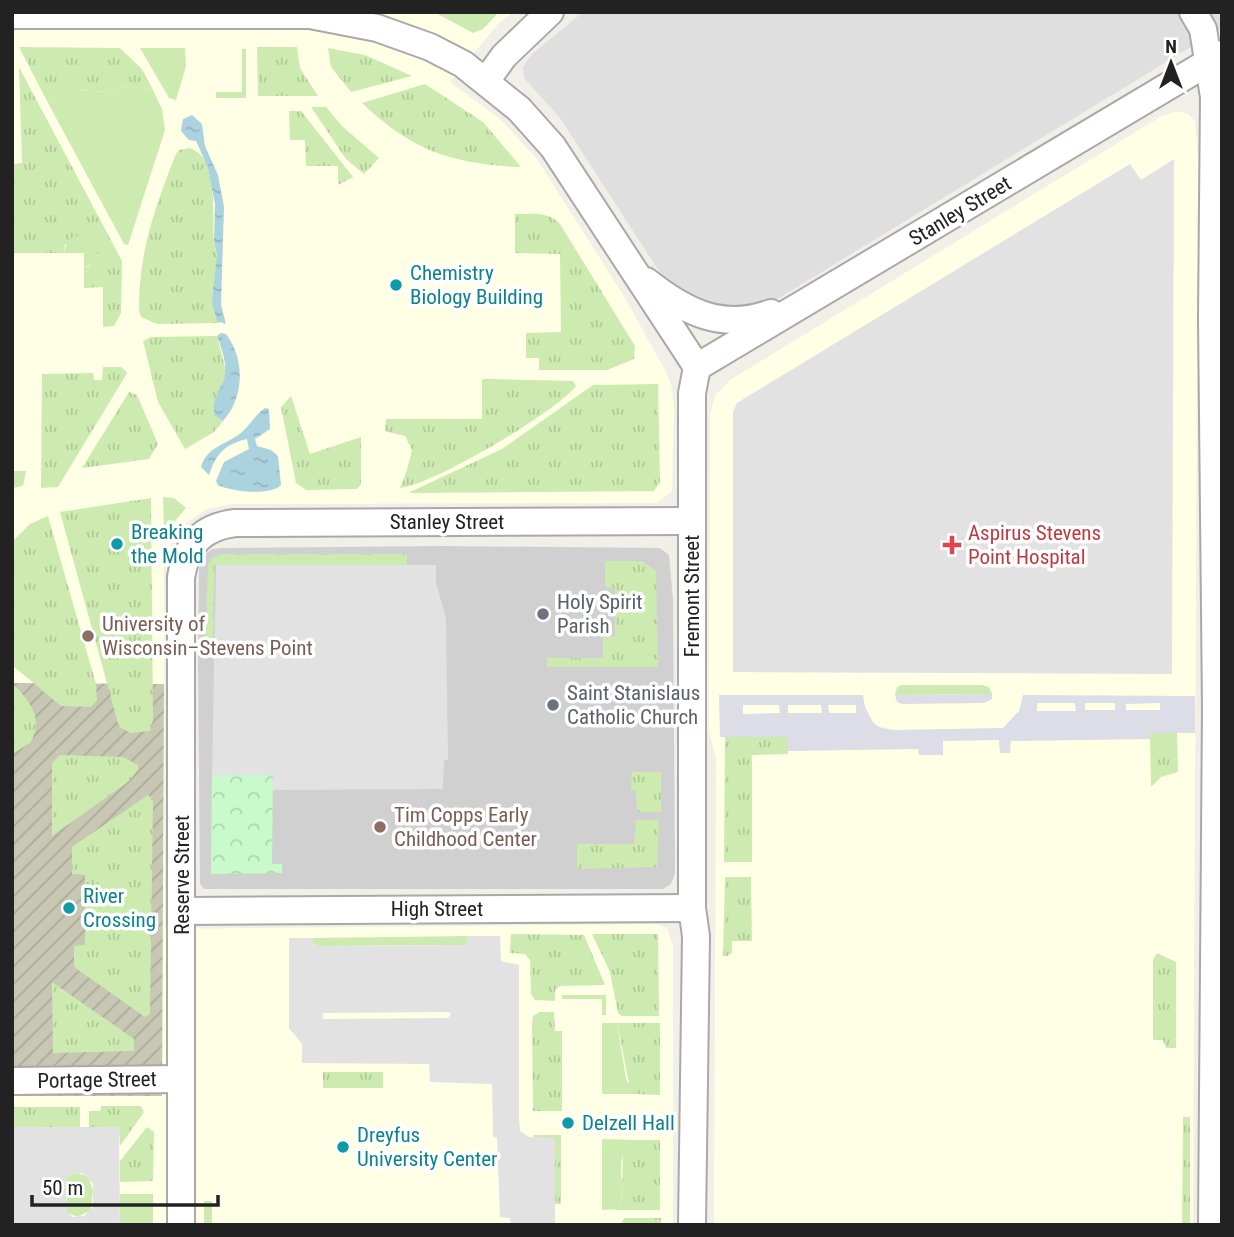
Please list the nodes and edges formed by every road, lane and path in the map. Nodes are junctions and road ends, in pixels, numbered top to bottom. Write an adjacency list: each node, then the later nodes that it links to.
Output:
1 (550, 12): 6 (street)
2 (1193, 12): 5 (street)
3 (171, 13): 4 (street); 6 (street)
4 (12, 15)
5 (1216, 57): 8 (street, Stanley Street); 12 (street)
6 (486, 82): 7 (street)
7 (628, 267): 8 (street); 9 (street)
8 (820, 294): 9 (street, Stanley Street)
9 (696, 367): 10 (street, Fremont Street)
10 (691, 521): 11 (street, Stanley Street); 13 (street, Fremont Street)
11 (203, 532): 14 (street, Reserve Street)
12 (1219, 731): 17 (street)
13 (692, 908): 14 (street, High Street); 19 (street, Fremont Street)
14 (181, 911): 15 (street, Reserve Street)
15 (181, 1079): 16 (street, Portage Street); 18 (street, Reserve Street)
16 (12, 1081)
17 (1217, 1177): 20 (street)
18 (181, 1225)
19 (692, 1225)
20 (1212, 1225)

